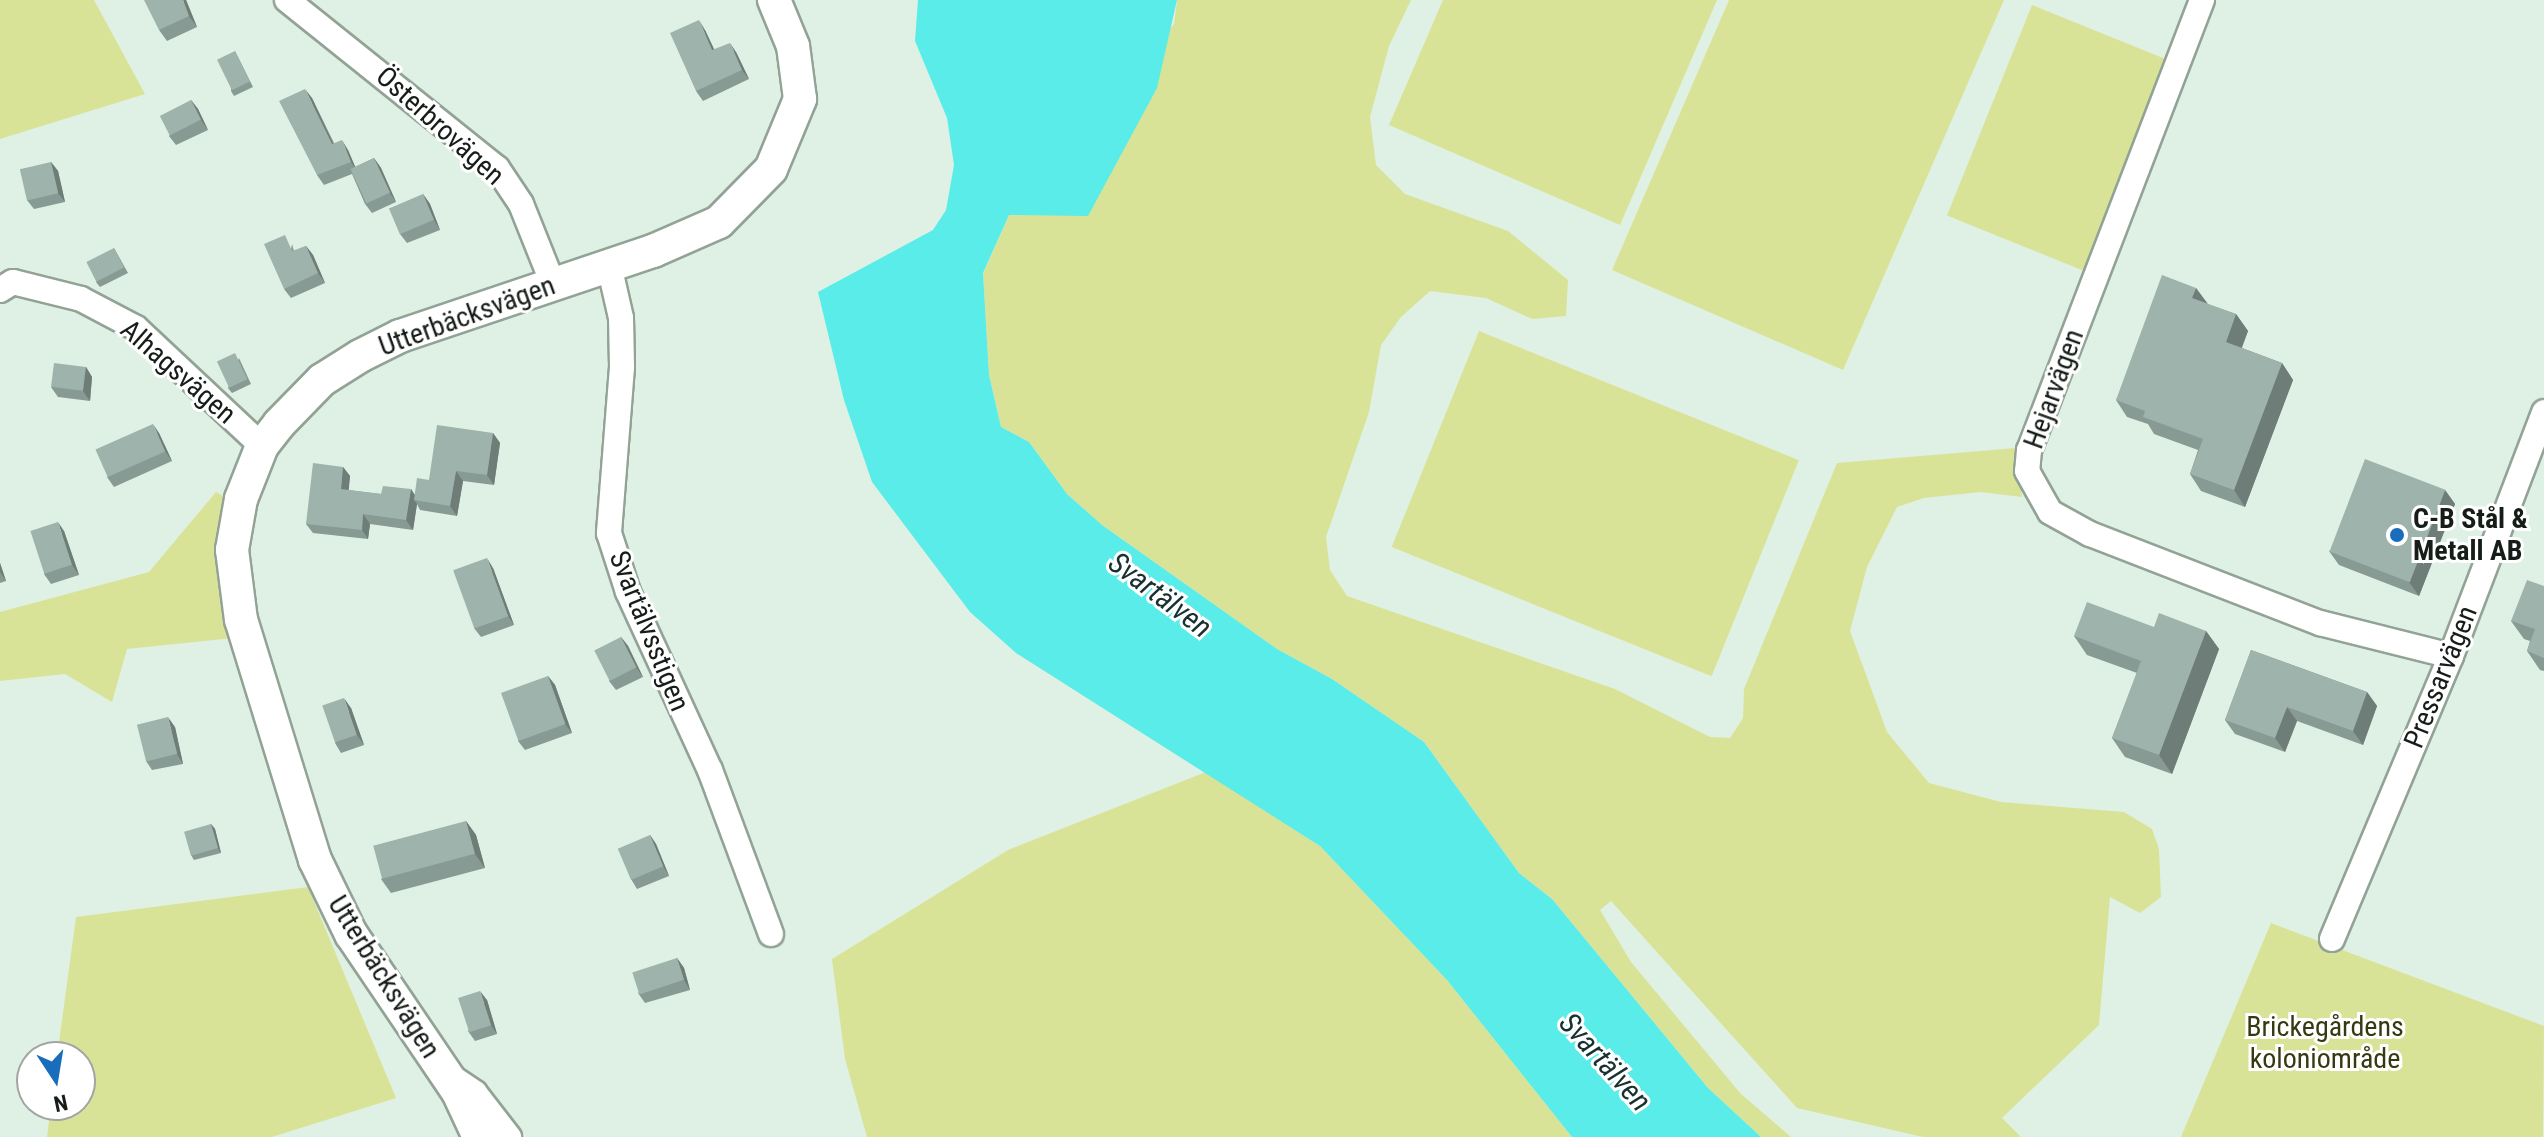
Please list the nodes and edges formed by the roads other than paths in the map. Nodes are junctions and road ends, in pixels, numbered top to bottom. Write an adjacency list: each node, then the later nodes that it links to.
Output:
1 (287, 0): 5 (street, Österbrovägen)
2 (774, 0): 4 (street, Utterbäcksvägen)
3 (2202, 0): 9 (street, Hejarvägen)
4 (609, 265): 5 (street, Utterbäcksvägen); 10 (street, Svartälvsstigen)
5 (553, 284): 8 (street, Utterbäcksvägen)
6 (0, 290): 8 (street, Alhagsvägen)
7 (2544, 412): 9 (street, Pressarvägen)
8 (262, 446): 12 (street, Utterbäcksvägen)
9 (2451, 656): 11 (street, Pressarvägen)
10 (771, 934)
11 (2332, 939)
12 (443, 1071): 13 (street, Utterbäcksvägen); 14 (street)
13 (479, 1137)
14 (509, 1137)

